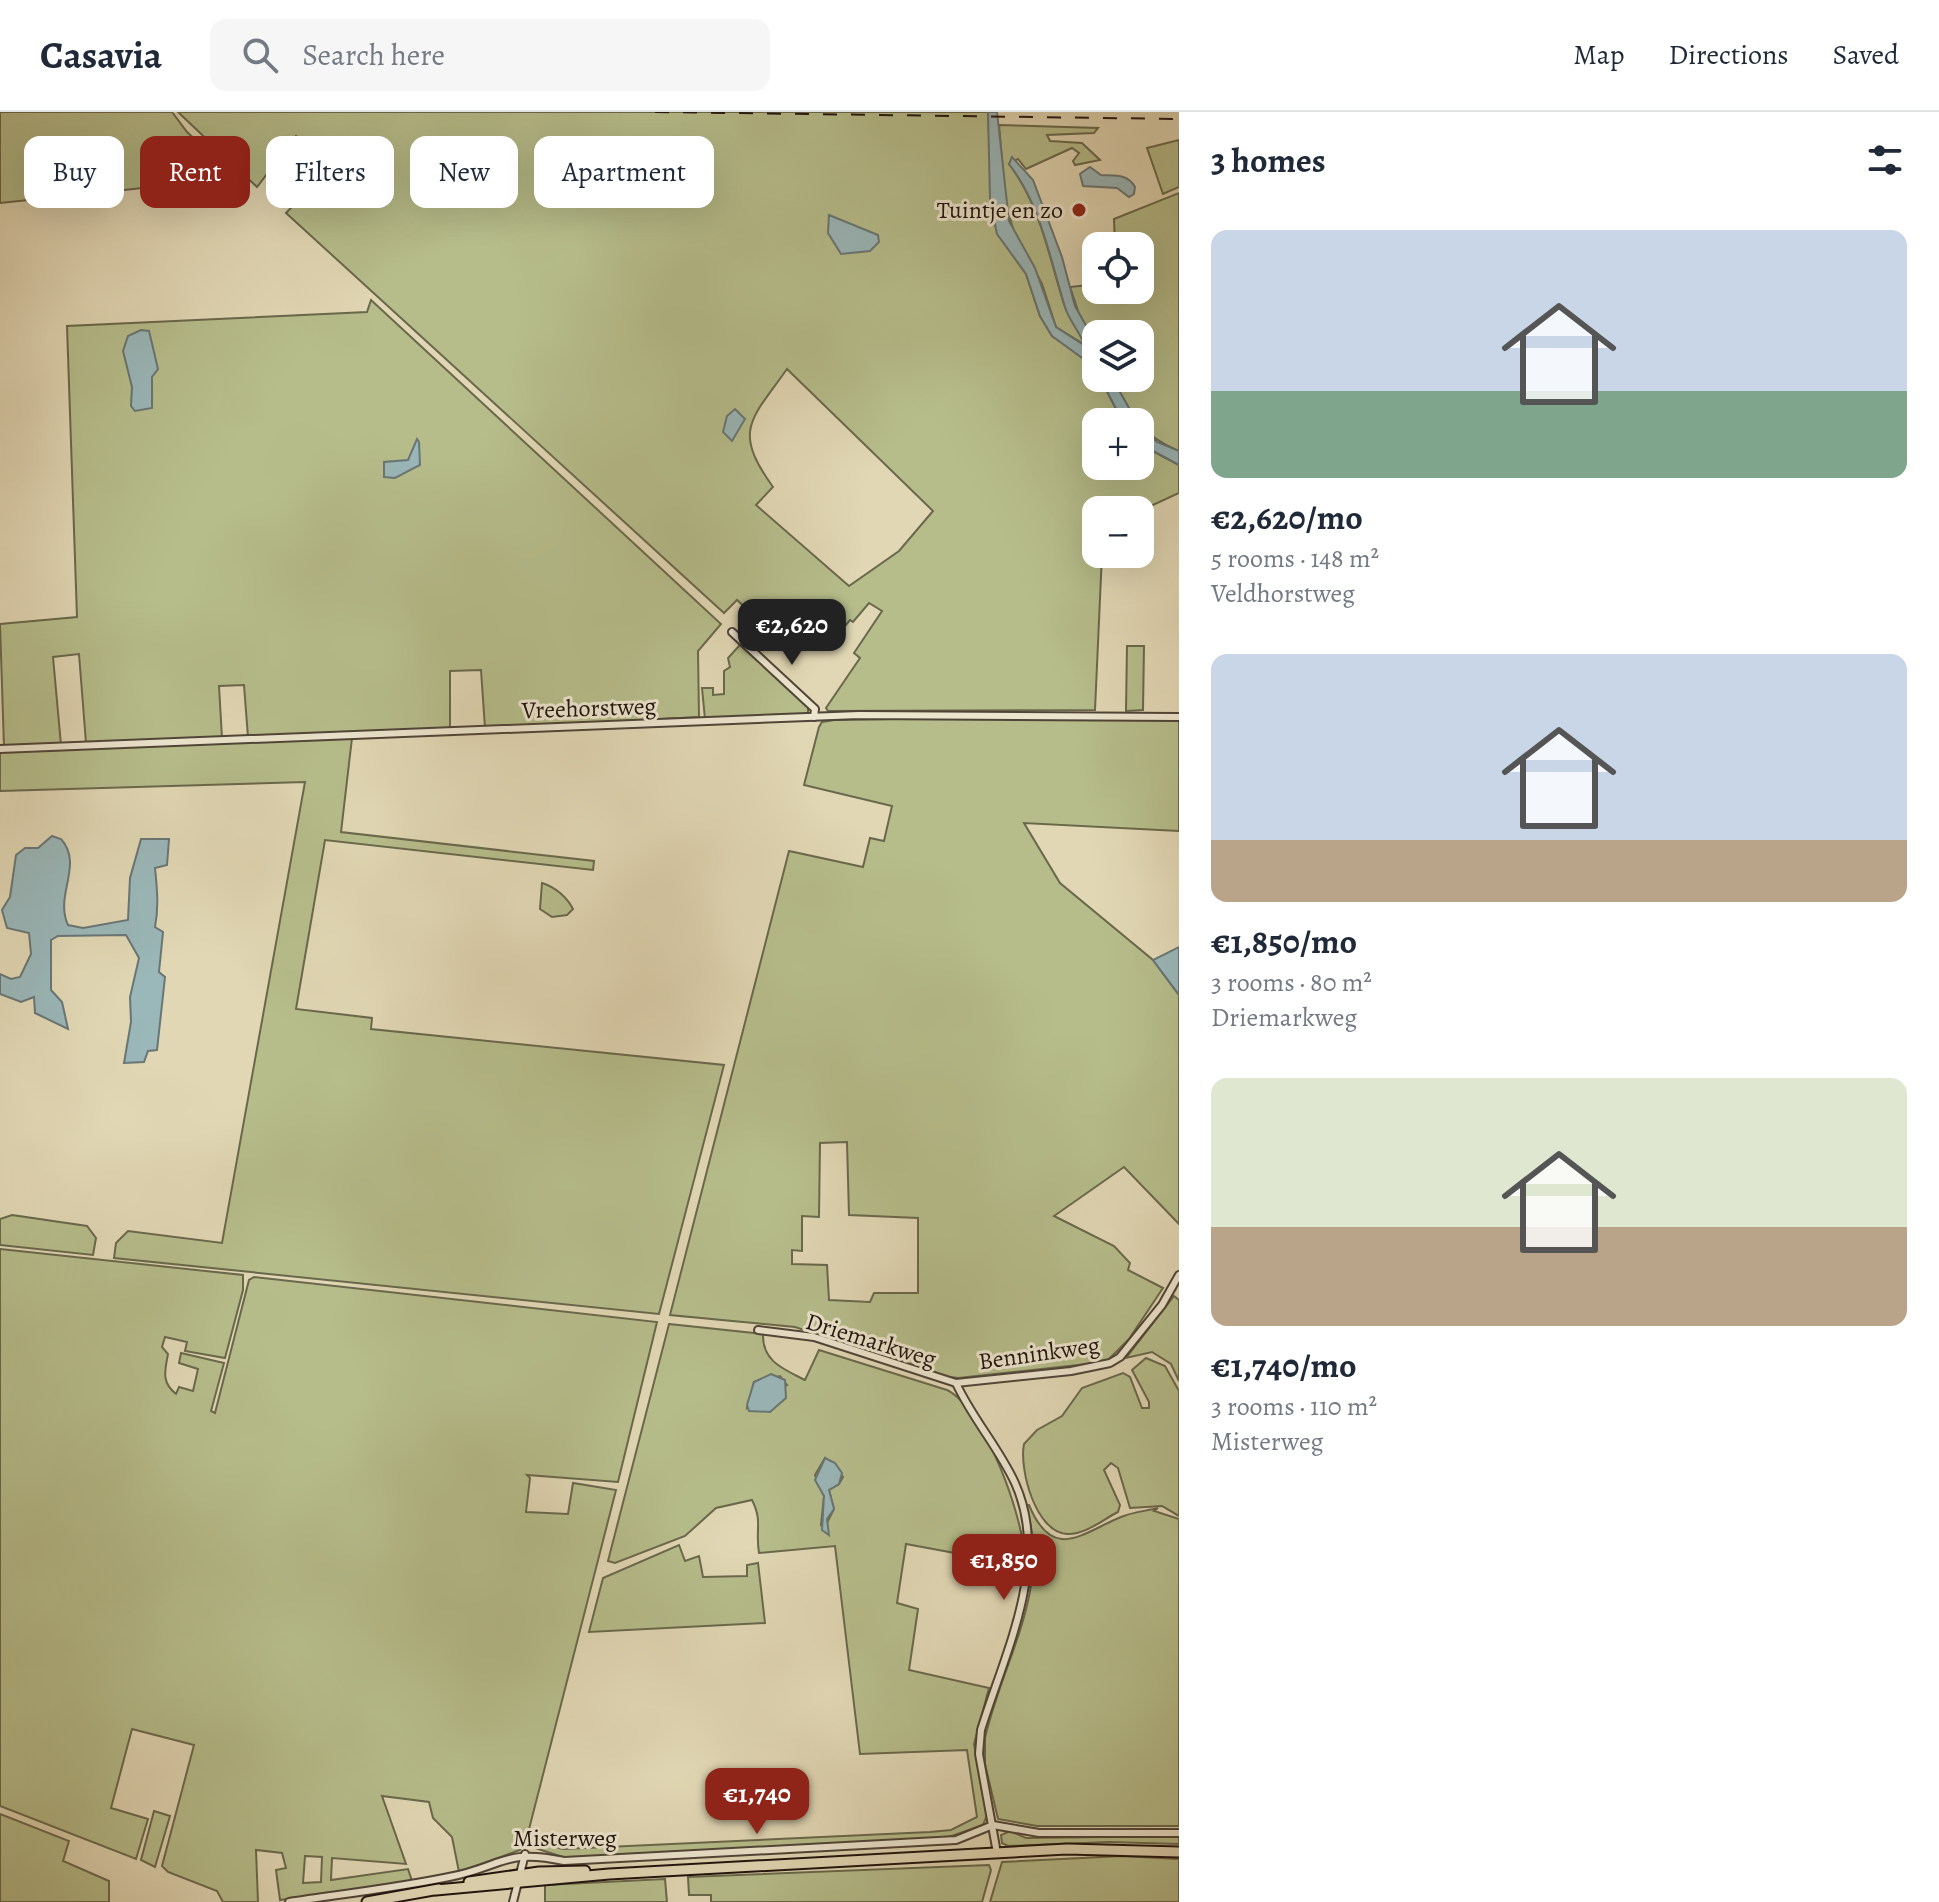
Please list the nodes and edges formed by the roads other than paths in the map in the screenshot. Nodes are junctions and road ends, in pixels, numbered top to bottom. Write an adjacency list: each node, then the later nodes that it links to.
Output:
1 (732, 632): 2 (street)
2 (814, 717): 3 (street, Vreehorstweg); 4 (street, Vreehorstweg)
3 (1179, 717)
4 (0, 749)
5 (1179, 1275): 6 (street, Benninkweg)
6 (1170, 1290): 7 (street); 9 (street, Benninkweg)
7 (1179, 1296)
8 (758, 1330): 9 (street, Driemarkweg)
9 (956, 1383): 10 (street, Driemarkweg)
10 (993, 1825): 11 (street); 13 (street, Driemarkweg); 14 (street, Misterweg)
11 (1179, 1833)
12 (1179, 1852): 13 (main road, Misterweg)
13 (997, 1853): 15 (main road, Misterweg)
14 (525, 1854): 15 (street); 16 (street, Misterweg)
15 (519, 1878): 17 (main road, Misterweg); 18 (street)
16 (289, 1902)
17 (367, 1902)
18 (513, 1902)

